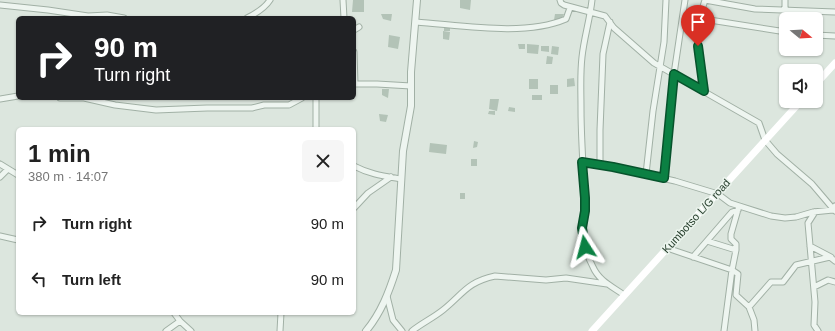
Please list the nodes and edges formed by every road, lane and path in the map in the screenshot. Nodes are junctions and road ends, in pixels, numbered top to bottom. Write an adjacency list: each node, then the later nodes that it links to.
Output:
1 (270, 0): 18 (street)
2 (343, 0): 19 (street)
3 (417, 0): 21 (street)
4 (560, 0): 11 (street)
5 (592, 0): 14 (street)
6 (666, 0): 29 (street)
7 (685, 0): 30 (street)
8 (705, 0): 12 (street); 20 (street)
9 (786, 0): 12 (street)
10 (0, 5): 15 (street)
11 (570, 8): 14 (street); 21 (street)
12 (785, 11): 13 (street)
13 (835, 12)
14 (591, 13): 22 (street); 43 (street)
15 (88, 16)
16 (88, 16): 17 (street)
17 (113, 16)
18 (250, 16)
19 (344, 16)
20 (697, 18): 25 (street); 34 (street)
21 (416, 22): 33 (street)
22 (610, 22): 29 (street); 45 (street)
23 (359, 27): 24 (street)
24 (356, 29)
25 (779, 31)
26 (823, 35): 27 (street)
27 (835, 36)
28 (835, 63): 31 (main road)
29 (660, 66): 30 (street); 48 (street)
30 (674, 74): 34 (street); 52 (street)
31 (823, 76)
32 (356, 84): 33 (street)
33 (411, 86): 53 (street)
34 (704, 91): 42 (street)
35 (16, 96): 36 (street)
36 (0, 99)
37 (93, 100): 38 (street)
38 (298, 100)
39 (316, 100): 41 (street)
40 (795, 108): 42 (main road, Kumbotso L/G road)
41 (316, 127)
42 (765, 140): 54 (main road, Kumbotso L/G road); 57 (street)
43 (582, 162): 45 (street); 70 (street)
44 (0, 164): 47 (street)
45 (600, 165): 48 (street)
46 (356, 167): 51 (street)
47 (8, 169): 49 (street); 50 (street)
48 (646, 174): 52 (street)
49 (16, 175)
50 (0, 177)
51 (391, 177): 53 (street); 55 (street)
52 (664, 178): 54 (street)
53 (401, 179): 73 (street)
54 (718, 194): 56 (street); 63 (main road, Kumbotso L/G road)
55 (356, 206)
56 (738, 208): 58 (street); 61 (street); 64 (street)
57 (834, 209): 58 (street)
58 (815, 212): 62 (street)
59 (0, 236): 60 (street)
60 (16, 240)
61 (708, 241): 64 (street); 65 (street)
62 (810, 246): 66 (street); 67 (street)
63 (667, 248): 65 (street); 72 (main road, Kumbotso L/G road)
64 (736, 250): 68 (street)
65 (693, 257): 68 (street)
66 (833, 258): 67 (street)
67 (812, 262): 71 (street); 74 (street)
68 (732, 270): 74 (street); 85 (street)
69 (835, 282): 71 (street)
70 (608, 284): 72 (street); 84 (street)
71 (814, 287): 87 (street)
72 (624, 295): 78 (main road, Kumbotso L/G road)
73 (387, 296): 82 (street); 83 (street)
74 (749, 307): 86 (street)
75 (176, 315): 77 (street)
76 (281, 315): 81 (street)
77 (180, 321): 79 (street); 80 (street)
78 (594, 330)
79 (166, 331)
80 (191, 331)
81 (280, 331)
82 (366, 331)
83 (402, 331)
84 (412, 331)
85 (724, 331)
86 (755, 331)
87 (818, 331)

